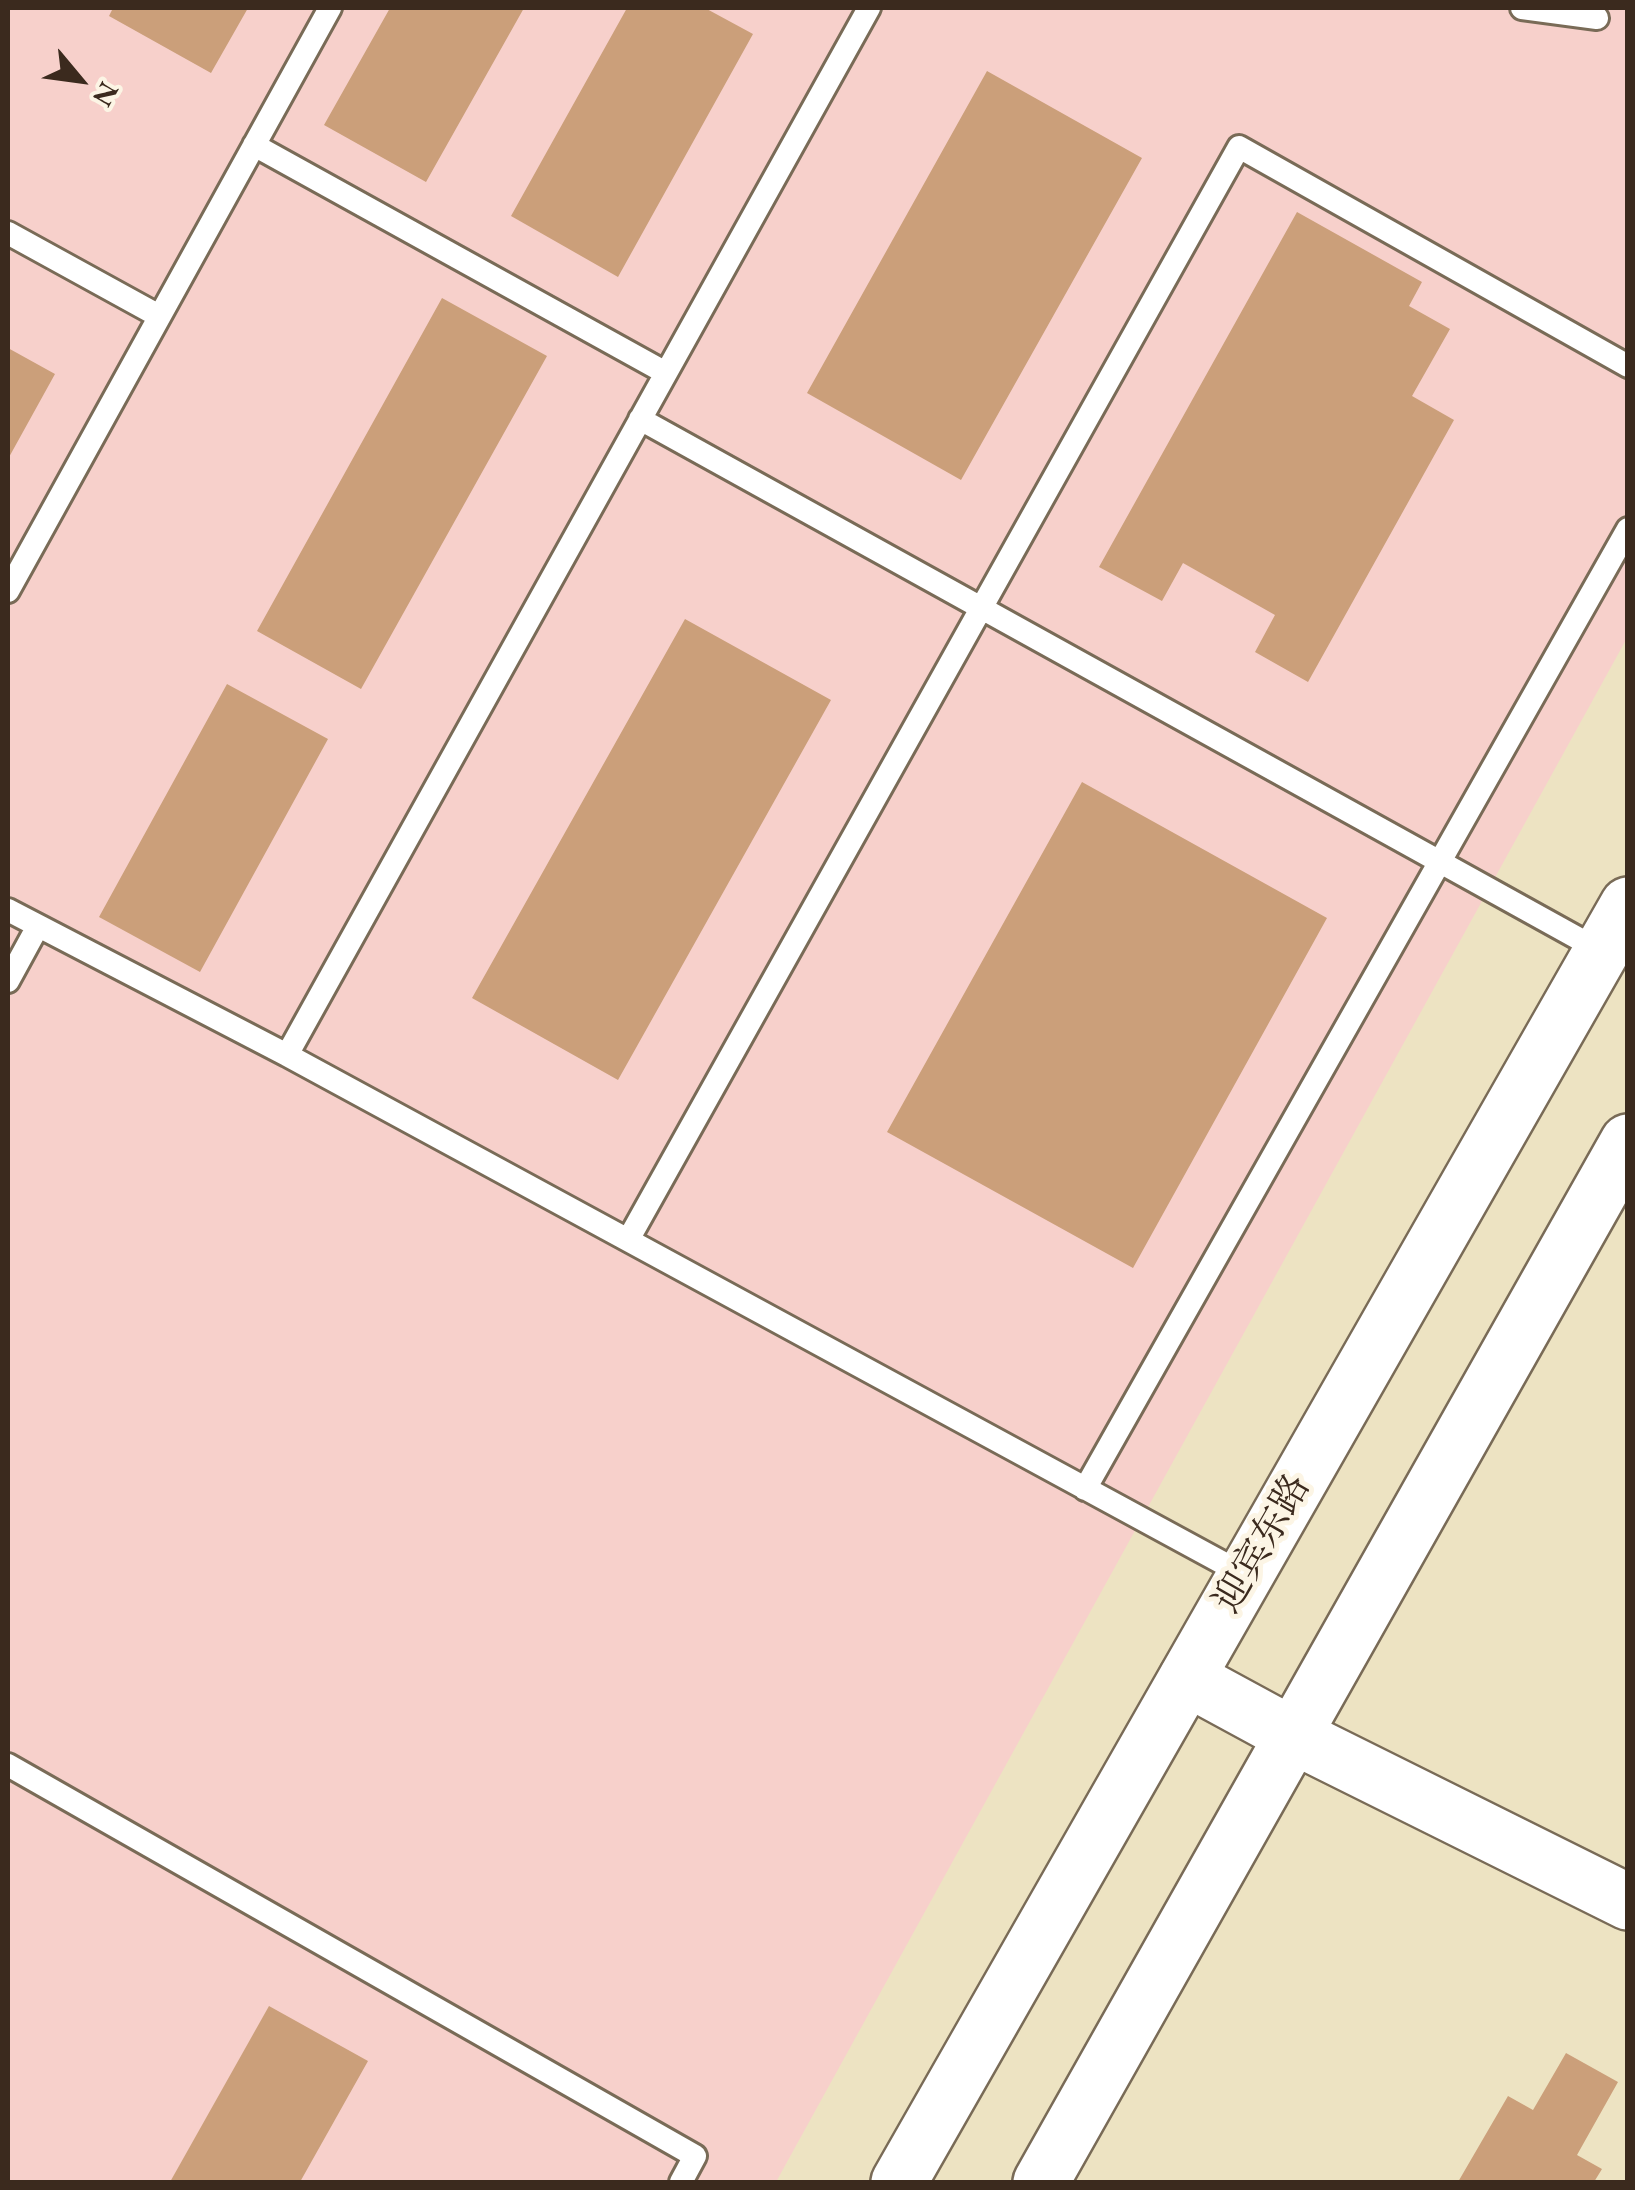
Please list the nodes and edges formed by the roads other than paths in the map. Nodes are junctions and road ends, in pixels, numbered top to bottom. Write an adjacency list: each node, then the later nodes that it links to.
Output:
1 (330, 8): 5 (lane)
2 (870, 8): 9 (lane)
3 (1522, 8): 4 (lane)
4 (1597, 18)
5 (254, 145): 7 (lane); 9 (lane)
6 (8, 233): 7 (lane)
7 (159, 316): 12 (lane)
8 (1628, 366): 13 (lane)
9 (666, 373): 10 (lane)
10 (640, 420): 13 (lane); 19 (lane)
11 (1628, 529): 14 (lane)
12 (8, 591)
13 (981, 608): 14 (lane); 21 (lane)
14 (1439, 862): 17 (lane); 22 (lane)
15 (8, 910): 16 (lane)
16 (38, 926): 18 (lane); 19 (lane)
17 (1614, 928): 23 (main road, 迎宾东路)
18 (8, 981)
19 (287, 1055): 21 (lane)
20 (1628, 1142): 25 (main road)
21 (628, 1240): 22 (lane)
22 (1086, 1489): 23 (lane)
23 (1245, 1575): 24 (main road, 迎宾东路)
24 (1187, 1678): 25 (main road); 29 (main road, 迎宾东路)
25 (1292, 1735): 27 (main road); 30 (main road)
26 (8, 1765): 28 (lane)
27 (1628, 1902)
28 (681, 2182)
29 (899, 2182)
30 (1041, 2182)

